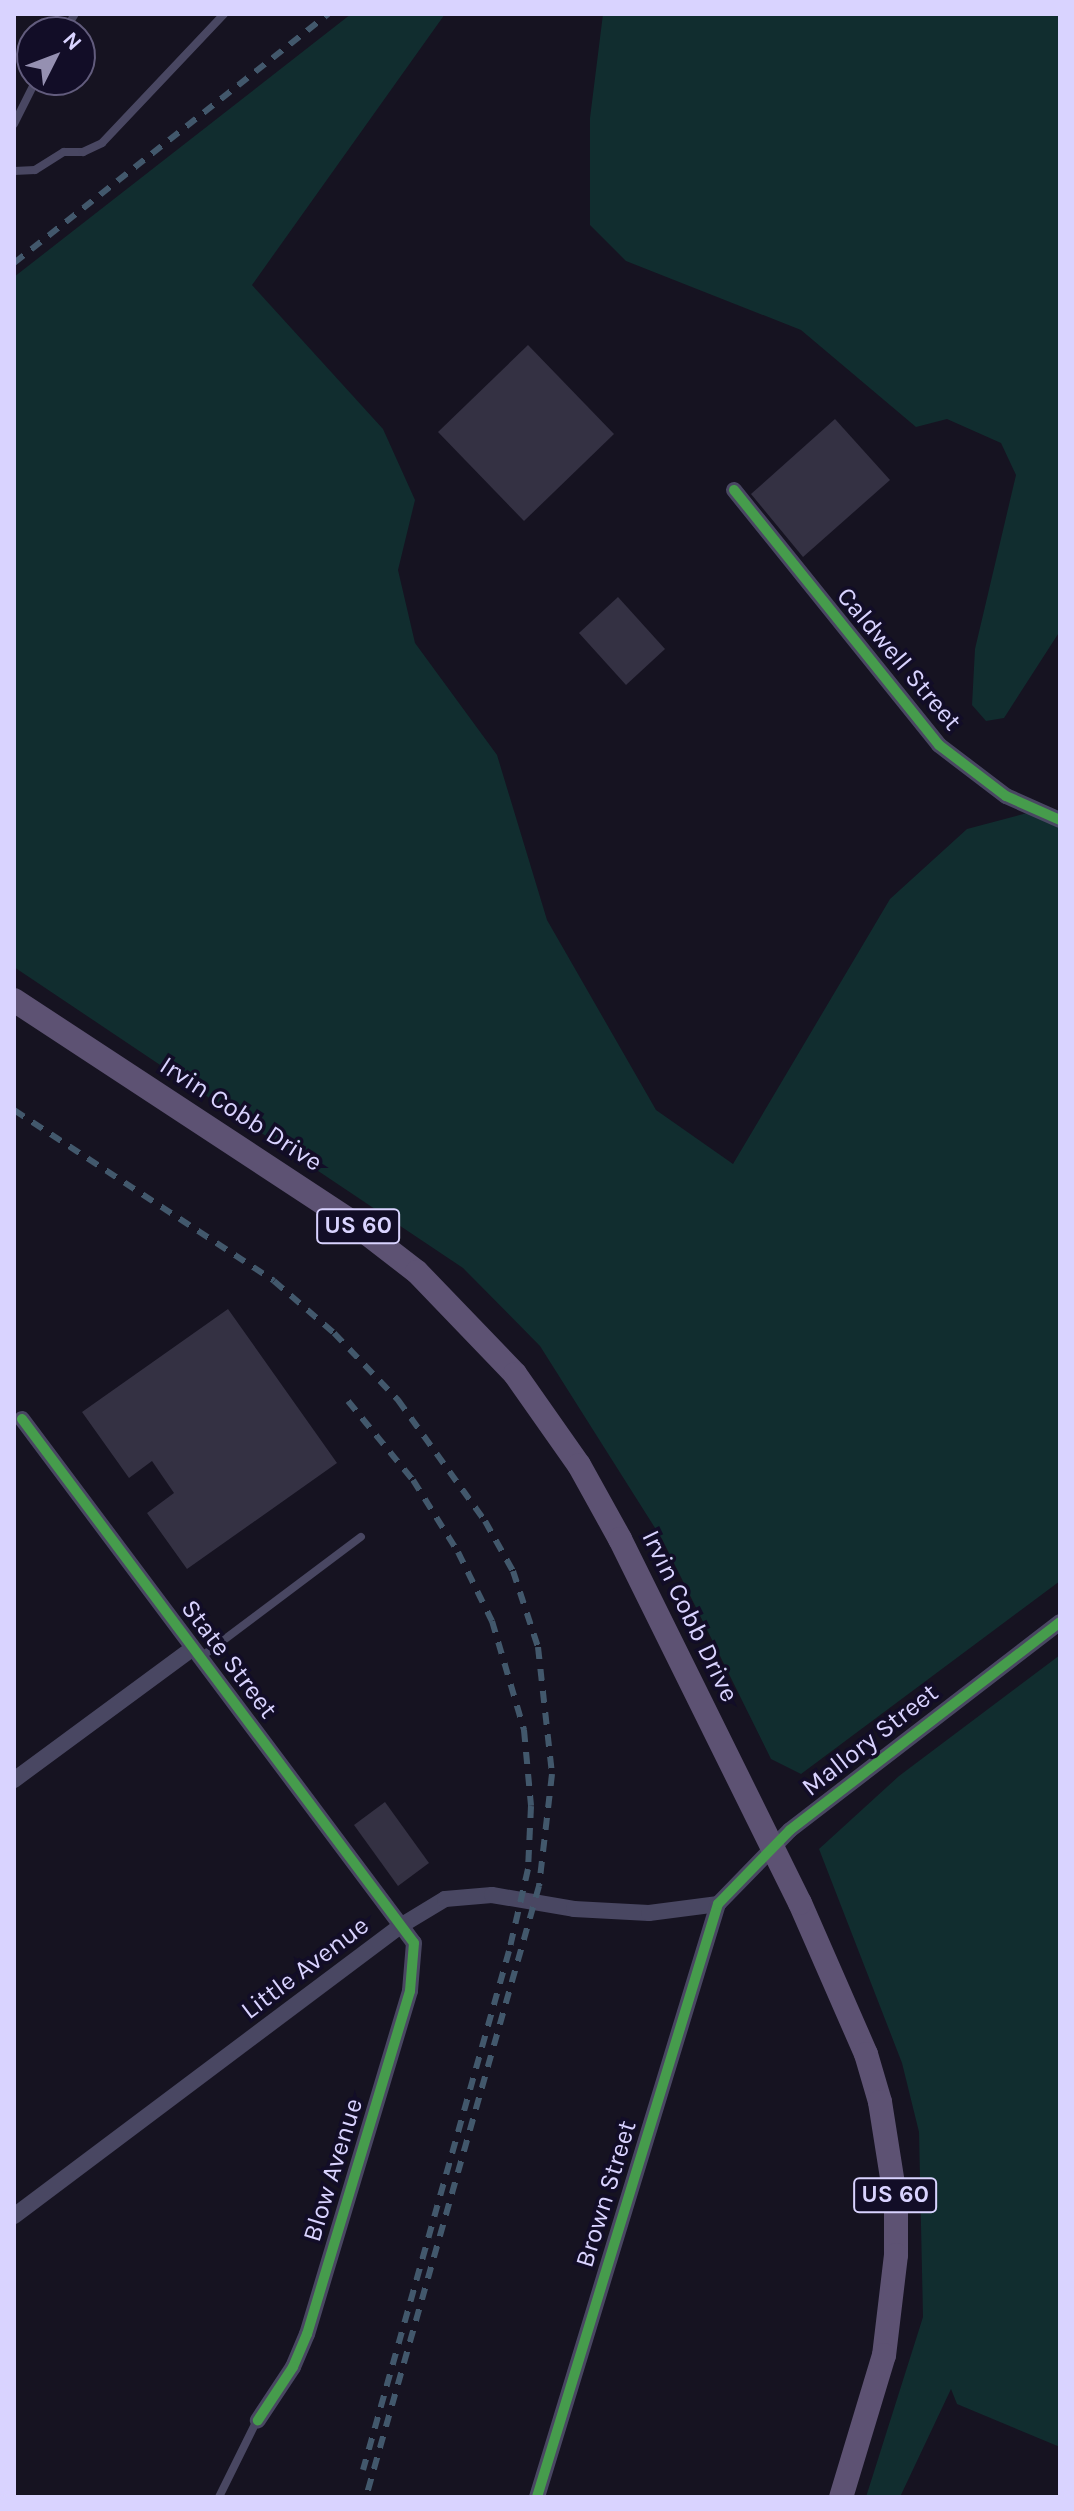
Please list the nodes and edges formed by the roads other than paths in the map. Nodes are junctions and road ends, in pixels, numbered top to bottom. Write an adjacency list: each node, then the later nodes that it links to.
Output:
1 (224, 14): 4 (lane)
2 (28, 96): 3 (lane)
3 (14, 124)
4 (14, 171)
5 (734, 490): 6 (street, Caldwell Street)
6 (1060, 820)
7 (14, 1000): 19 (main road, Irvin Cobb Drive / US 60, bridge)
8 (18, 1414): 11 (street, State Street)
9 (361, 1537): 11 (lane)
10 (1060, 1622): 13 (street, Mallory Street)
11 (197, 1653): 12 (street); 14 (street, State Street)
12 (14, 1780)
13 (718, 1904): 14 (street, Little Avenue); 18 (street, Brown Street)
14 (402, 1925): 15 (street, Little Avenue); 16 (street, Blow Avenue)
15 (14, 2216)
16 (258, 2420): 17 (lane)
17 (219, 2497)
18 (537, 2497)
19 (841, 2497)

